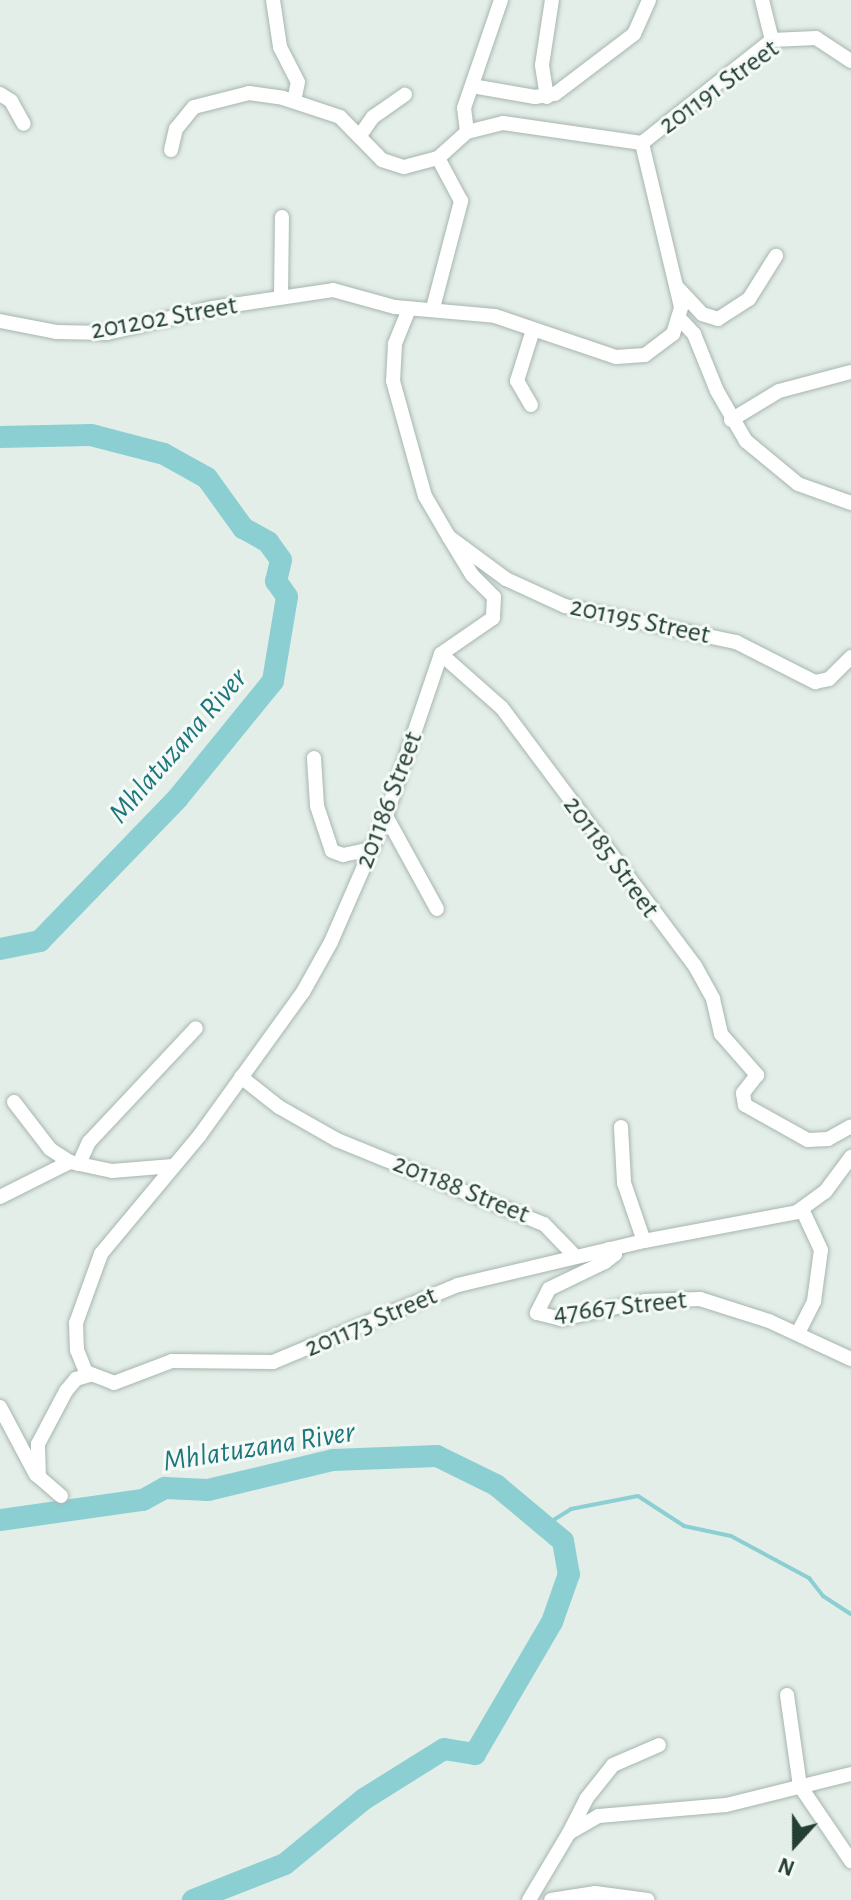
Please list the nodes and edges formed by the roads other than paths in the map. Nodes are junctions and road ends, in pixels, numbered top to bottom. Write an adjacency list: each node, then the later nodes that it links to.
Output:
1 (273, 0): 12 (street)
2 (501, 0): 8 (street)
3 (552, 0): 11 (street)
4 (649, 0): 11 (street)
5 (762, 0): 6 (street)
6 (772, 40): 7 (street, 201191 Street); 16 (street, 201191 Street)
7 (851, 61)
8 (472, 86): 11 (street); 14 (street)
9 (0, 94): 13 (street)
10 (405, 95): 15 (street)
11 (547, 97)
12 (294, 101): 15 (street); 17 (street)
13 (24, 124)
14 (467, 132): 16 (street, 201191 Street); 18 (street)
15 (361, 134): 18 (street)
16 (642, 143): 21 (street)
17 (171, 150)
18 (438, 158): 23 (street)
19 (282, 217): 22 (street)
20 (776, 256): 21 (street)
21 (677, 286): 25 (street)
22 (281, 297): 24 (street, 201202 Street); 26 (street, 201202 Street)
23 (433, 308): 24 (street, 201202 Street); 27 (street, 201202 Street)
24 (409, 309): 32 (street, 201195 Street)
25 (680, 319): 27 (street, 201202 Street); 30 (street)
26 (0, 321)
27 (533, 330): 29 (street)
28 (851, 372): 30 (street)
29 (531, 405)
30 (731, 420): 31 (street)
31 (851, 503)
32 (449, 537): 33 (street); 34 (street, 201195 Street)
33 (441, 654): 36 (street, 201186 Street); 42 (street, 201185 Street)
34 (851, 657)
35 (314, 758): 37 (street)
36 (386, 816): 37 (street, 201186 Street); 38 (street)
37 (372, 849): 40 (street, 201186 Street)
38 (437, 909)
39 (196, 1028): 45 (street)
40 (241, 1077): 46 (street, 201186 Street); 52 (street, 201188 Street)
41 (14, 1102): 45 (street)
42 (851, 1126)
43 (621, 1127): 50 (street)
44 (851, 1157): 49 (street, 201173 Street)
45 (75, 1163): 46 (street); 47 (street)
46 (173, 1166): 55 (street, 201186 Street)
47 (5, 1194): 48 (street)
48 (0, 1204)
49 (802, 1209): 50 (street, 201173 Street); 53 (street)
50 (644, 1241): 51 (street, 201173 Street)
51 (609, 1249): 52 (street, 201173 Street); 53 (street, 47667 Street)
52 (575, 1256): 55 (street, 201173 Street)
53 (798, 1333): 54 (street, 47667 Street)
54 (851, 1359)
55 (90, 1375): 57 (street)
56 (0, 1407): 57 (street)
57 (41, 1481): 58 (street)
58 (61, 1496)
59 (787, 1695): 62 (street)
60 (659, 1745): 63 (street)
61 (851, 1774): 62 (street)
62 (800, 1786): 63 (street); 64 (street)
63 (569, 1833): 65 (street)
64 (851, 1861)
65 (529, 1900)
66 (551, 1900): 67 (street)
67 (648, 1900)

